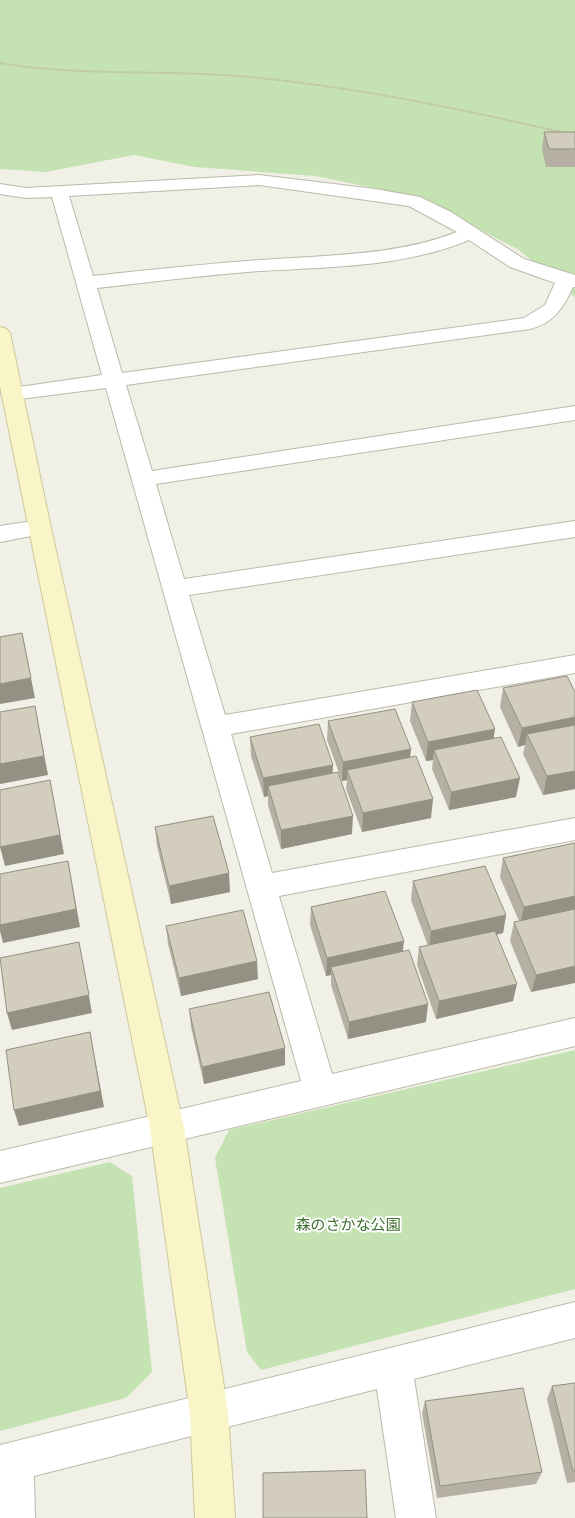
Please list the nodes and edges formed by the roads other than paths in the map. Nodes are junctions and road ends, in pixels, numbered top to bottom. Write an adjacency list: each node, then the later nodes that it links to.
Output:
1 (0, 189): 2 (street)
2 (59, 191): 3 (street); 5 (street)
3 (471, 233): 4 (street); 5 (street)
4 (571, 280): 7 (street)
5 (85, 283): 7 (street)
6 (0, 333): 8 (street)
7 (114, 380): 8 (street); 10 (street)
8 (12, 394): 11 (street)
9 (575, 413): 10 (street)
10 (143, 479): 14 (street)
11 (39, 528): 13 (street); 21 (street)
12 (575, 529): 14 (street)
13 (0, 534)
14 (175, 589): 16 (street)
15 (575, 664): 16 (street)
16 (215, 728): 18 (street)
17 (575, 829): 18 (street)
18 (262, 887): 20 (street)
19 (575, 1032): 20 (street)
20 (322, 1092): 21 (street)
21 (168, 1128): 22 (street); 25 (street)
22 (0, 1168)
23 (575, 1320): 24 (street)
24 (393, 1366): 25 (street); 29 (street)
25 (209, 1413): 26 (street); 28 (street)
26 (7, 1463): 27 (street)
27 (15, 1518)
28 (215, 1518)
29 (416, 1518)

